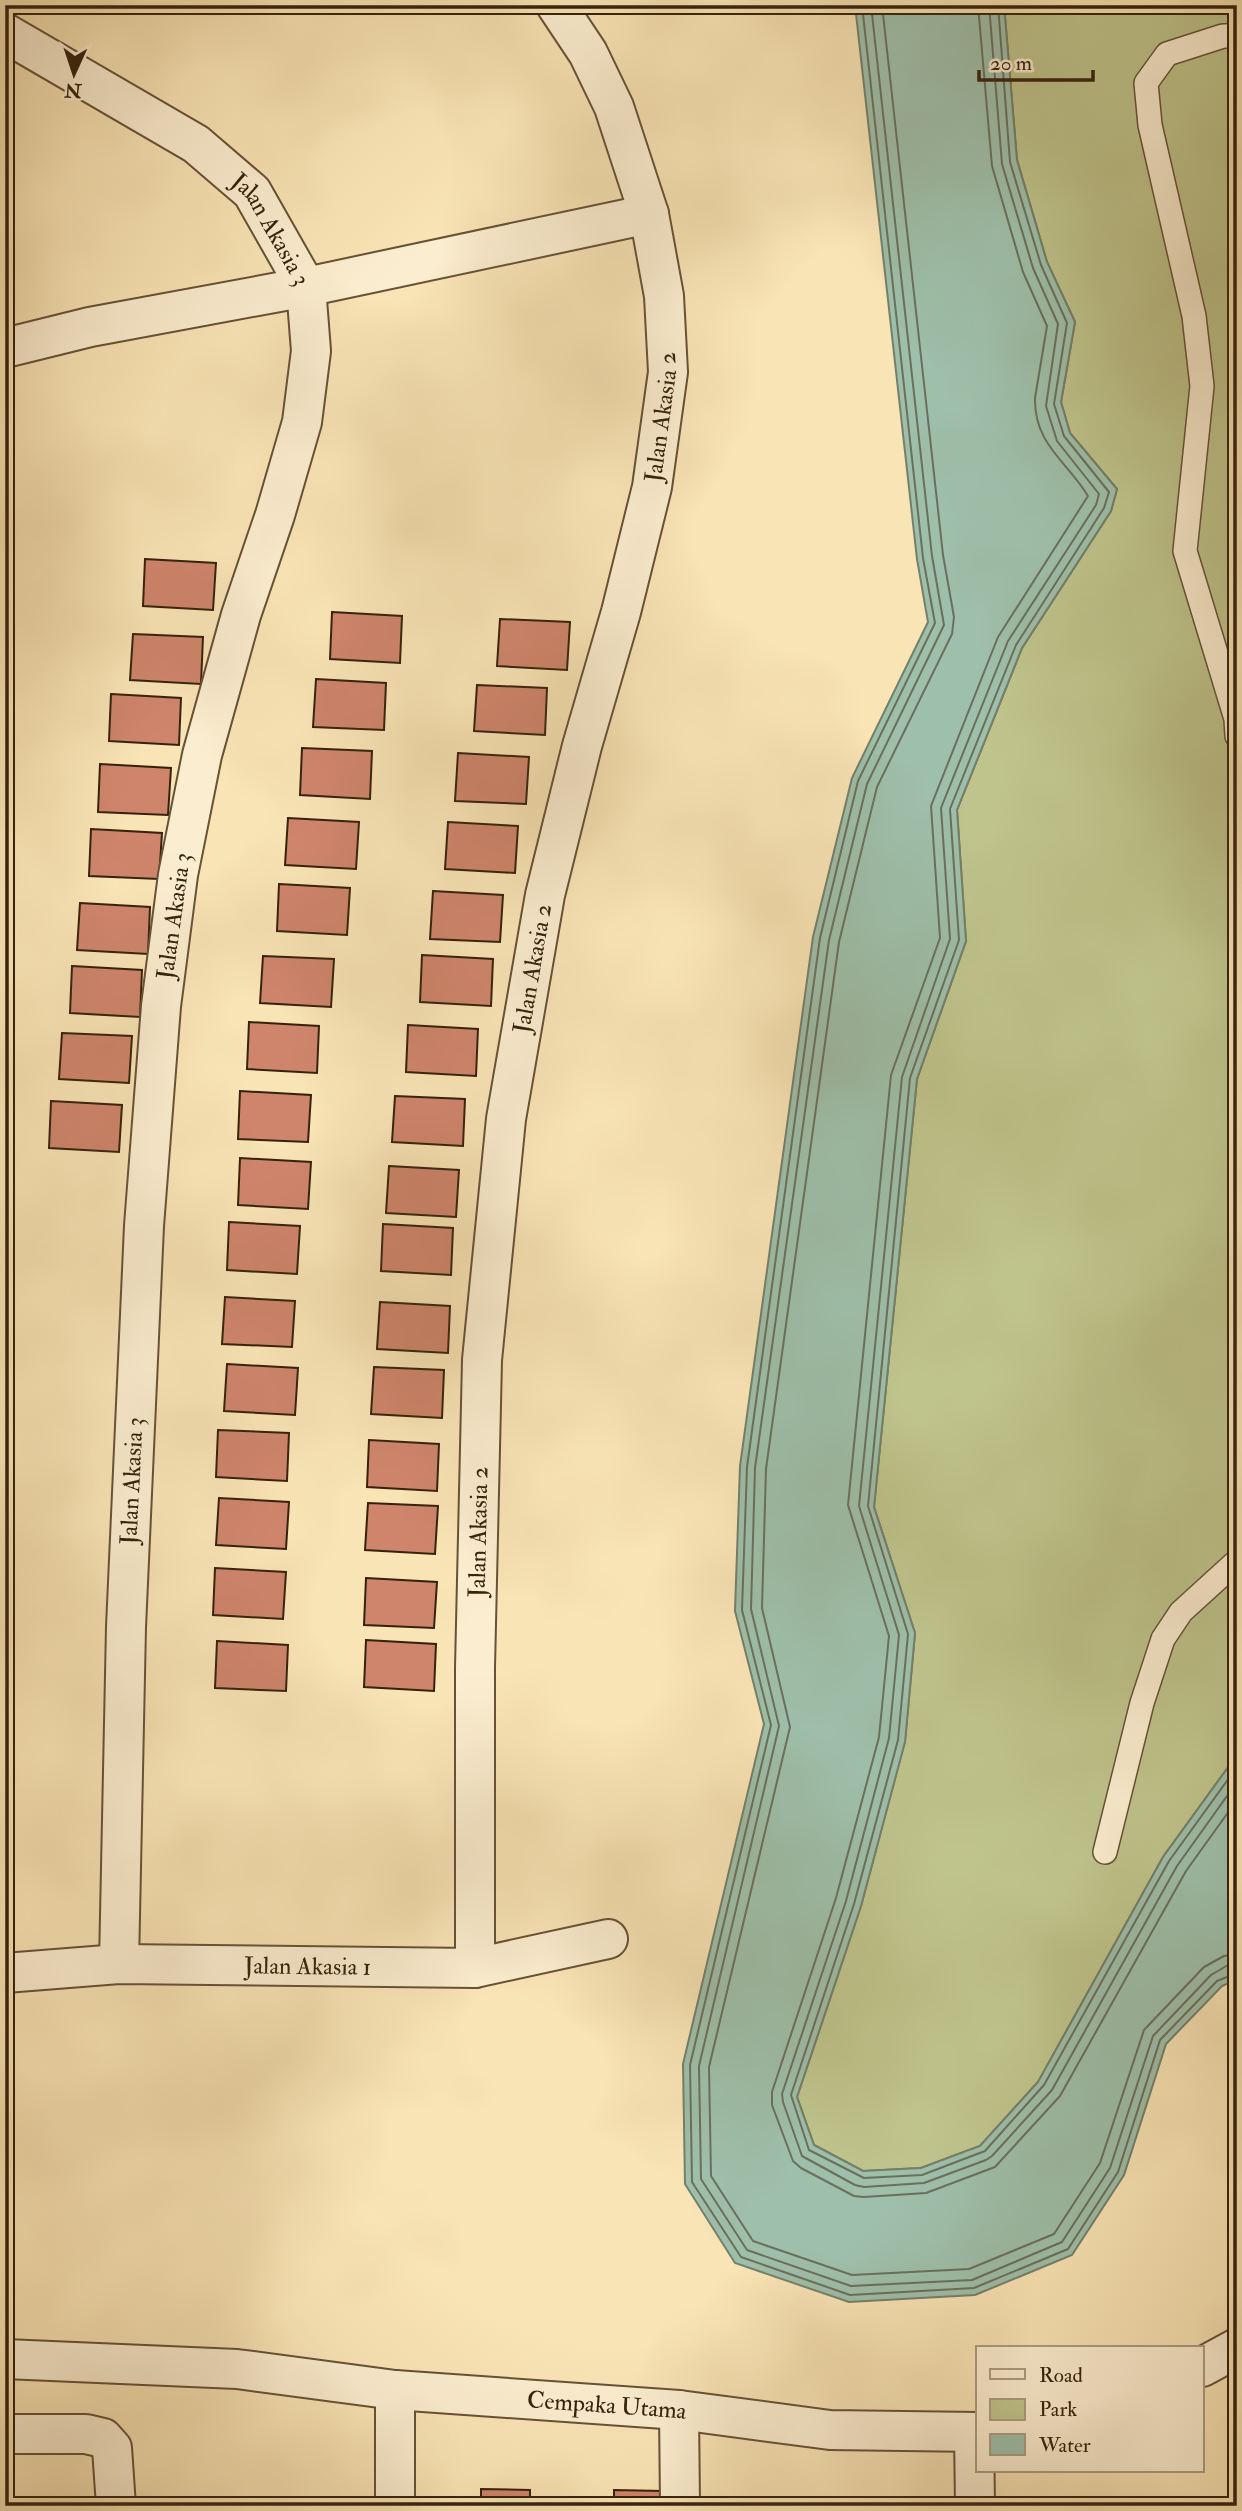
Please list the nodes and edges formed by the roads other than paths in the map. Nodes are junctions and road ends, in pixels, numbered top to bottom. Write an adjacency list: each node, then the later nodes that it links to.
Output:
1 (556, 5): 4 (street, Jalan Akasia 2)
2 (5, 33): 5 (street, Jalan Akasia 3)
3 (1237, 36): 7 (lane)
4 (649, 214): 5 (street); 12 (street, Jalan Akasia 2)
5 (306, 287): 6 (street); 11 (street, Jalan Akasia 3)
6 (5, 348)
7 (1237, 736)
8 (1237, 1561): 9 (lane)
9 (1105, 1852)
10 (608, 1939): 12 (street, Jalan Akasia 1)
11 (119, 1964): 12 (street, Jalan Akasia 1); 13 (street, Jalan Akasia 1)
12 (475, 1968)
13 (5, 1973)
14 (1237, 2348): 16 (street)
15 (5, 2359): 17 (street, Cempaka Utama)
16 (1204, 2366)
17 (396, 2390): 18 (street, Cempaka Utama); 22 (street)
18 (679, 2410): 19 (street, Cempaka Utama); 23 (street)
19 (976, 2432): 24 (street)
20 (5, 2434): 21 (street)
21 (116, 2506)
22 (395, 2506)
23 (680, 2506)
24 (975, 2506)

